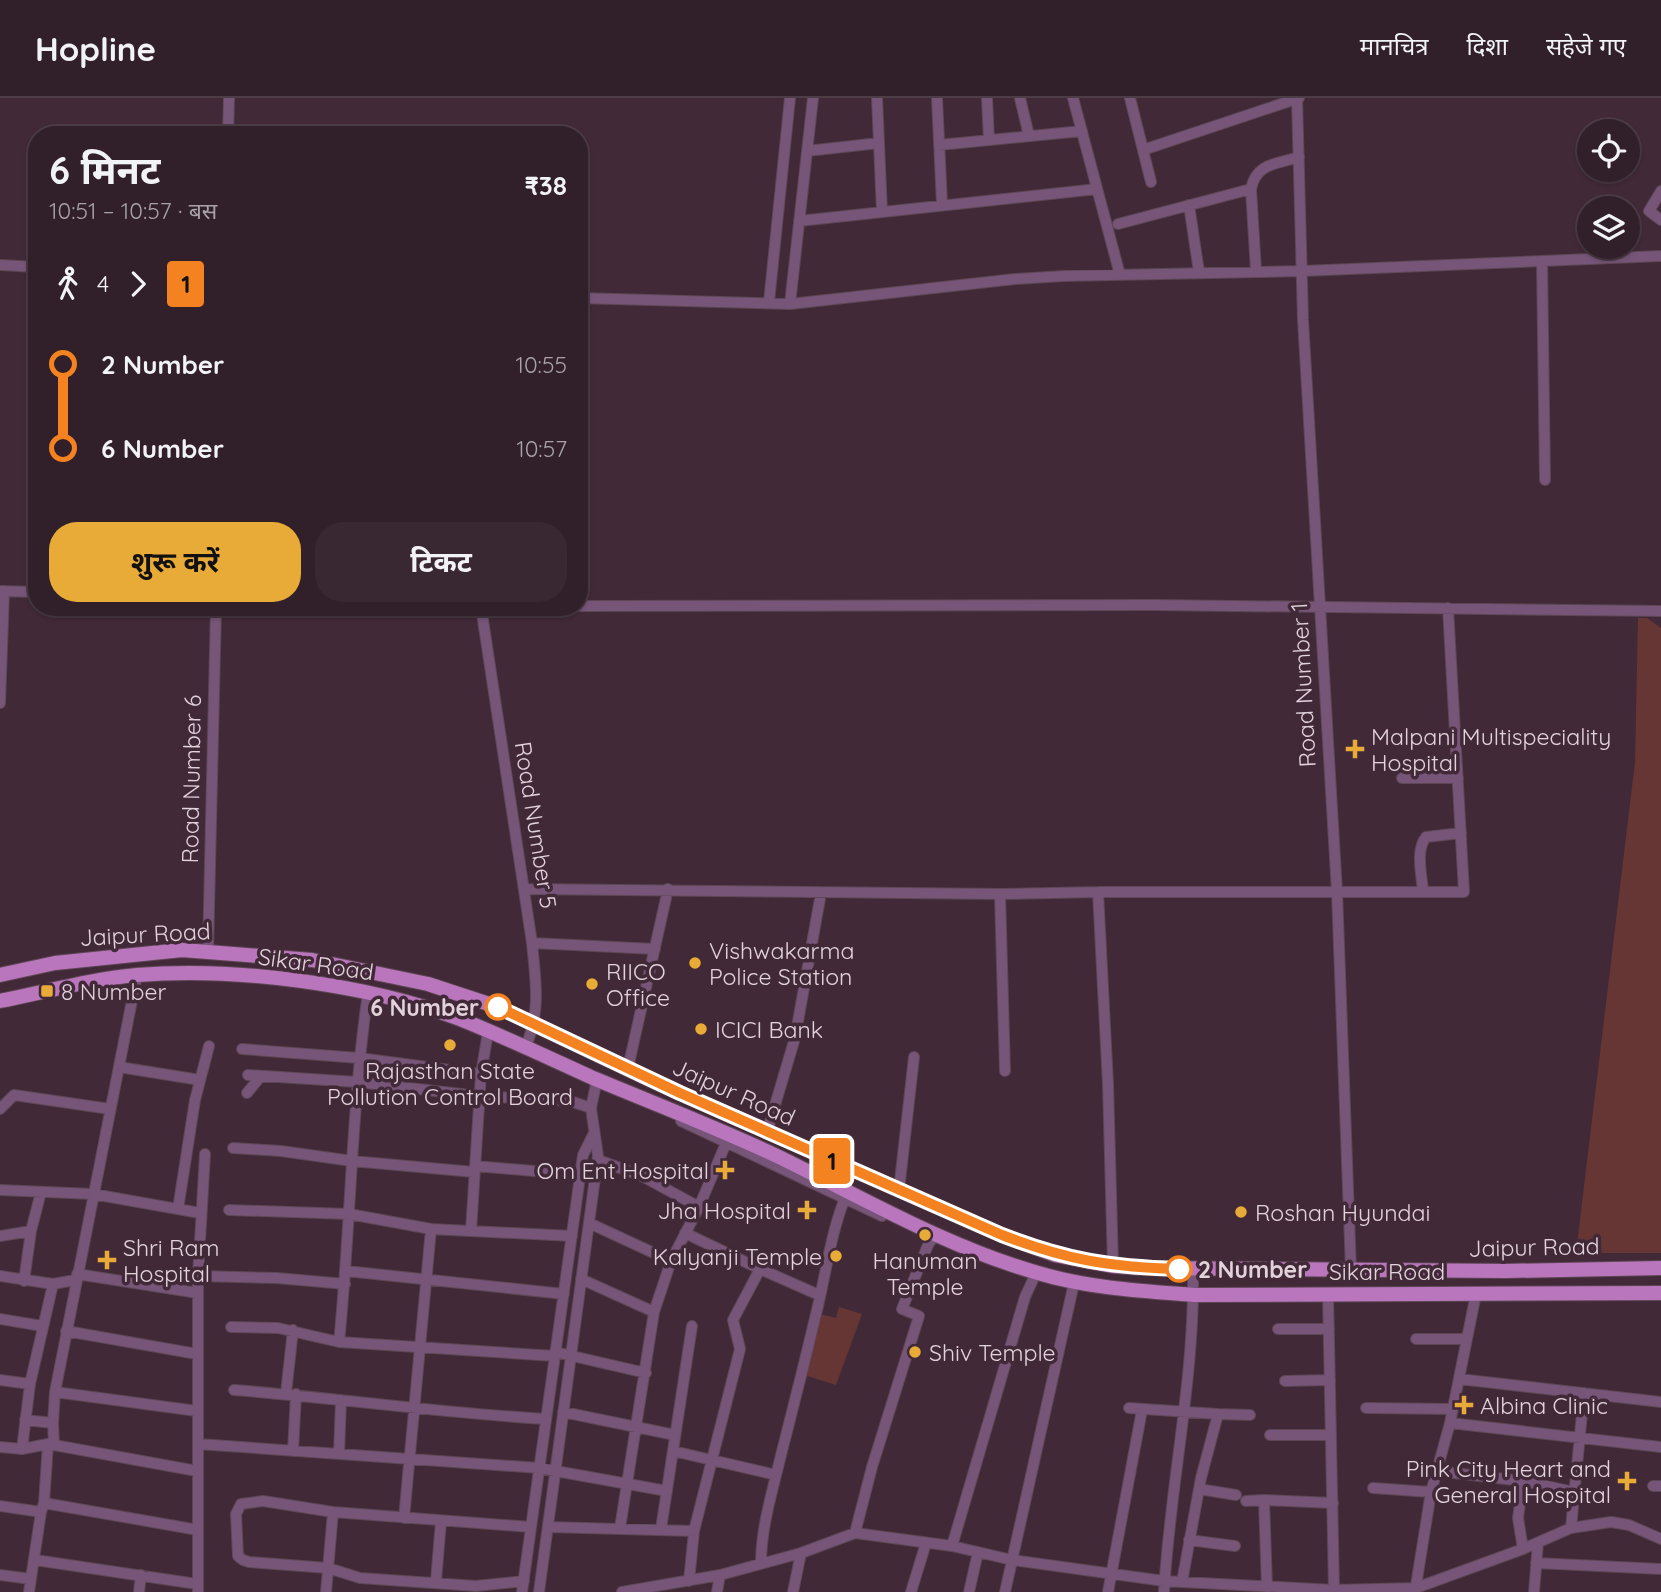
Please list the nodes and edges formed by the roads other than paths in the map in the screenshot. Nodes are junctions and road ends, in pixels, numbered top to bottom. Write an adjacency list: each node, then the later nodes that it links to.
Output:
1 (229, 98): 11 (street)
2 (790, 98): 39 (street)
3 (813, 98): 18 (street)
4 (877, 98): 15 (street)
5 (937, 98): 16 (street)
6 (986, 98): 14 (street)
7 (1020, 98): 13 (street)
8 (1073, 98): 12 (street)
9 (1130, 98): 17 (street)
10 (1298, 99): 17 (street); 19 (street, Road Number 1)
11 (228, 126)
12 (1082, 131): 13 (street); 21 (street)
13 (1029, 136): 14 (street)
14 (989, 140): 16 (street)
15 (879, 143): 18 (street); 26 (street)
16 (939, 145): 24 (street)
17 (1143, 150): 20 (street)
18 (807, 151): 28 (street)
19 (1299, 157): 22 (street); 35 (street, Road Number 1)
20 (1151, 182)
21 (1097, 189): 24 (street); 37 (street)
22 (1251, 189): 25 (street); 34 (street)
23 (1661, 191): 27 (street)
24 (942, 205): 26 (street)
25 (1189, 205): 29 (street); 36 (street)
26 (882, 212): 28 (street)
27 (1661, 220)
28 (799, 221): 40 (street)
29 (1118, 224)
30 (1661, 256): 31 (street)
31 (1542, 261): 35 (street); 41 (street)
32 (0, 265): 33 (street)
33 (28, 267)
34 (1256, 271): 35 (street); 36 (street)
35 (1302, 271): 45 (street, Road Number 1)
36 (1199, 272): 37 (street)
37 (1119, 275): 40 (street)
38 (588, 298): 39 (street)
39 (769, 302): 40 (street)
40 (790, 304)
41 (1545, 480)
42 (2, 591): 43 (street); 50 (street)
43 (28, 592)
44 (588, 606): 45 (street)
45 (1319, 607): 46 (street); 57 (street, Road Number 1)
46 (1448, 608): 47 (street); 52 (street)
47 (1661, 611)
48 (216, 616): 63 (street, Road Number 6)
49 (482, 616): 54 (street, Road Number 5)
50 (0, 703)
51 (1402, 778): 52 (street)
52 (1458, 778): 53 (street)
53 (1461, 833): 58 (street); 58 (street)
54 (525, 889): 55 (street); 61 (street, Road Number 5)
55 (668, 890): 59 (street); 62 (street)
56 (1098, 892): 57 (street); 60 (street); 118 (street)
57 (1337, 892): 58 (street); 122 (street, Road Number 1)
58 (1423, 892)
59 (821, 893): 60 (street); 89 (street)
60 (1000, 894): 77 (street)
61 (532, 943): 62 (street); 68 (street, Road Number 5)
62 (655, 949): 76 (street)
63 (208, 951): 64 (main road, Jaipur Road); 68 (main road, Jaipur Road)
64 (0, 975)
65 (136, 975): 66 (main road, Sikar Road); 67 (main road, Sikar Road); 75 (street)
66 (368, 993): 69 (main road, Sikar Road); 74 (street)
67 (0, 1001)
68 (535, 1026): 72 (street, Road Number 5); 76 (main road, Jaipur Road)
69 (488, 1032): 72 (main road, Sikar Road); 78 (street)
70 (209, 1046): 82 (street)
71 (242, 1049): 74 (street)
72 (525, 1049): 81 (main road, Sikar Road)
73 (914, 1057): 98 (street)
74 (359, 1058): 78 (street); 83 (street)
75 (119, 1067): 82 (street); 88 (street)
76 (628, 1068): 89 (main road, Jaipur Road)
77 (1005, 1071)
78 (481, 1074): 85 (street)
79 (247, 1075): 80 (street)
80 (261, 1076): 83 (street); 84 (street)
81 (597, 1079): 86 (street); 91 (main road, Sikar Road)
82 (200, 1080): 104 (street)
83 (356, 1082): 85 (street); 95 (street)
84 (247, 1093)
85 (479, 1096): 86 (street); 96 (street)
86 (591, 1108): 90 (street)
87 (0, 1109): 88 (street)
88 (110, 1109): 101 (street)
89 (767, 1132): 98 (main road, Jaipur Road)
90 (594, 1133): 94 (street); 97 (street)
91 (728, 1139): 102 (main road, Sikar Road); 103 (street)
92 (233, 1148): 95 (street)
93 (205, 1154): 106 (street)
94 (598, 1160): 103 (street); 108 (street)
95 (352, 1161): 96 (street); 107 (street)
96 (475, 1169): 97 (street); 111 (street)
97 (580, 1175): 113 (street)
98 (899, 1190): 118 (main road, Jaipur Road)
99 (1, 1191): 100 (street)
100 (41, 1192): 101 (street); 110 (street)
101 (93, 1194): 104 (street); 127 (street)
102 (846, 1196): 116 (main road, Sikar Road); 137 (street)
103 (699, 1207): 112 (street)
104 (178, 1209): 106 (street)
105 (229, 1210): 107 (street)
106 (200, 1213): 125 (street)
107 (349, 1214): 109 (street); 123 (street)
108 (589, 1223): 115 (street); 117 (street)
109 (431, 1229): 111 (street); 129 (street)
110 (31, 1231): 114 (street); 130 (street)
111 (471, 1231): 113 (street)
112 (685, 1233): 117 (street); 120 (street)
113 (572, 1234): 115 (street); 136 (street)
114 (0, 1236)
115 (587, 1236): 128 (street)
116 (934, 1236): 126 (main road, Sikar Road); 227 (street)
117 (671, 1261): 142 (street)
118 (1113, 1266): 121 (main road, Jaipur Road)
119 (1661, 1268): 122 (main road, Jaipur Road)
120 (760, 1269): 137 (street); 200 (street)
121 (1193, 1270): 122 (main road, Jaipur Road); 140 (street)
122 (1351, 1270)
123 (346, 1271): 129 (street); 132 (street)
124 (0, 1276): 130 (street)
125 (198, 1276): 132 (street); 134 (street)
126 (1034, 1276): 133 (main road, Sikar Road); 232 (street)
127 (76, 1277): 131 (street); 134 (street); 150 (street)
128 (581, 1279): 142 (street); 159 (street)
129 (427, 1280): 136 (street); 154 (street)
130 (24, 1281): 131 (street)
131 (53, 1284): 145 (street)
132 (345, 1284): 153 (street)
133 (1074, 1285): 140 (main road, Sikar Road); 238 (street)
134 (198, 1293): 157 (street)
135 (1661, 1293): 139 (main road, Sikar Road)
136 (564, 1294): 158 (street)
137 (819, 1295): 205 (street)
138 (1328, 1297): 139 (main road, Sikar Road); 140 (main road, Sikar Road); 148 (street)
139 (1476, 1297): 141 (street); 152 (street)
140 (1194, 1298): 179 (street)
141 (1661, 1299)
142 (654, 1312): 160 (street)
143 (0, 1319): 145 (street)
144 (692, 1325): 187 (street)
145 (42, 1326): 155 (street)
146 (230, 1327): 149 (street)
147 (1278, 1329): 148 (street)
148 (1329, 1329): 163 (street)
149 (293, 1330): 153 (street); 168 (street)
150 (66, 1331): 156 (street); 157 (street)
151 (1416, 1339): 152 (street)
152 (1467, 1339): 161 (street)
153 (339, 1342): 154 (street)
154 (421, 1349): 158 (street); 174 (street)
155 (38, 1352): 156 (street); 165 (street)
156 (62, 1354): 167 (street)
157 (197, 1354): 177 (street)
158 (555, 1354): 159 (street); 182 (street)
159 (571, 1355): 160 (street); 178 (street)
160 (646, 1373): 186 (street)
161 (1459, 1379): 169 (street); 175 (street)
162 (0, 1380): 165 (street)
163 (1330, 1380): 164 (street); 189 (street)
164 (1285, 1381)
165 (30, 1384): 183 (street)
166 (234, 1390): 168 (street)
167 (55, 1392): 177 (street); 184 (street)
168 (291, 1393): 170 (street); 196 (street)
169 (1584, 1393): 171 (street); 190 (street)
170 (341, 1400): 174 (street); 198 (street)
171 (1661, 1402)
172 (1129, 1408): 176 (street)
173 (1366, 1408): 175 (street)
174 (414, 1409): 182 (street); 199 (street)
175 (1452, 1409): 185 (street)
176 (1142, 1410): 179 (street); 243 (street)
177 (197, 1412): 192 (street)
178 (564, 1412): 186 (street); 203 (street)
179 (1185, 1412): 180 (street); 252 (street)
180 (1218, 1414): 181 (street); 209 (street)
181 (1250, 1415)
182 (546, 1419): 201 (street)
183 (25, 1420): 184 (street); 195 (street)
184 (53, 1423): 191 (street)
185 (1450, 1423): 190 (street); 204 (street)
186 (637, 1428): 187 (street); 207 (street)
187 (675, 1435): 197 (street)
188 (1270, 1436): 189 (street)
189 (1331, 1436): 214 (street)
190 (1580, 1437): 194 (street); 212 (street)
191 (51, 1444): 195 (street); 202 (street); 216 (street)
192 (198, 1444): 196 (street); 202 (street)
193 (0, 1447): 195 (street)
194 (1661, 1447)
195 (22, 1449)
196 (293, 1451): 198 (street)
197 (673, 1451): 200 (street); 210 (street)
198 (339, 1454): 199 (street)
199 (411, 1459): 201 (street); 218 (street)
200 (712, 1460): 205 (street); 226 (street)
201 (539, 1468): 203 (street); 220 (street)
202 (197, 1471): 224 (street)
203 (555, 1471): 207 (street); 221 (street)
204 (1436, 1471): 206 (street); 211 (street)
205 (776, 1475): 240 (street)
206 (1523, 1481): 212 (street); 234 (street)
207 (628, 1484): 210 (street); 222 (street)
208 (1373, 1488): 211 (street)
209 (1199, 1489): 213 (street); 229 (street)
210 (667, 1491): 225 (street)
211 (1431, 1492): 258 (street)
212 (1574, 1492): 223 (street)
213 (1264, 1500): 214 (street); 253 (street)
214 (1332, 1503): 257 (street)
215 (0, 1506): 216 (street)
216 (43, 1508): 224 (street); 237 (street)
217 (332, 1513): 218 (street); 241 (street); 241 (street)
218 (404, 1518): 219 (street)
219 (441, 1521): 220 (street); 248 (street)
220 (531, 1527): 251 (street)
221 (548, 1527): 222 (street); 262 (street)
222 (620, 1528): 225 (street)
223 (1571, 1528): 228 (street); 231 (street)
224 (198, 1530): 254 (street)
225 (661, 1530): 226 (street)
226 (694, 1531): 249 (street)
227 (855, 1533): 230 (street); 236 (street)
228 (1661, 1539)
229 (1189, 1540): 233 (street); 250 (street)
230 (926, 1543): 232 (street); 266 (street)
231 (1538, 1543): 234 (street); 239 (street)
232 (953, 1546): 235 (street)
233 (1235, 1546)
234 (1523, 1549): 258 (street)
235 (978, 1552): 238 (street); 267 (street)
236 (801, 1553): 240 (street); 265 (street)
237 (35, 1560): 245 (street); 247 (street)
238 (1012, 1560): 243 (street); 268 (street)
239 (1536, 1563): 242 (street); 270 (street)
240 (761, 1564): 246 (street)
241 (328, 1568): 248 (street); 261 (street)
242 (1661, 1569)
243 (1112, 1573): 252 (street); 269 (street)
244 (0, 1575): 247 (street)
245 (141, 1575): 254 (street); 260 (street)
246 (720, 1575): 249 (street); 264 (street)
247 (31, 1579): 259 (street)
248 (436, 1581): 255 (street)
249 (689, 1581): 256 (street)
250 (1182, 1582): 252 (street); 253 (street)
251 (523, 1586): 255 (street)
252 (1164, 1587)
253 (1267, 1587): 257 (street)
254 (197, 1588)
255 (476, 1589)
256 (657, 1589): 263 (street)
257 (1334, 1590): 258 (street)
258 (1416, 1590)
259 (29, 1592)
260 (139, 1592)
261 (326, 1592)
262 (539, 1592)
263 (622, 1592)
264 (717, 1592)
265 (793, 1592)
266 (911, 1592)
267 (969, 1592)
268 (1004, 1592)
269 (1108, 1592)
270 (1534, 1592)

